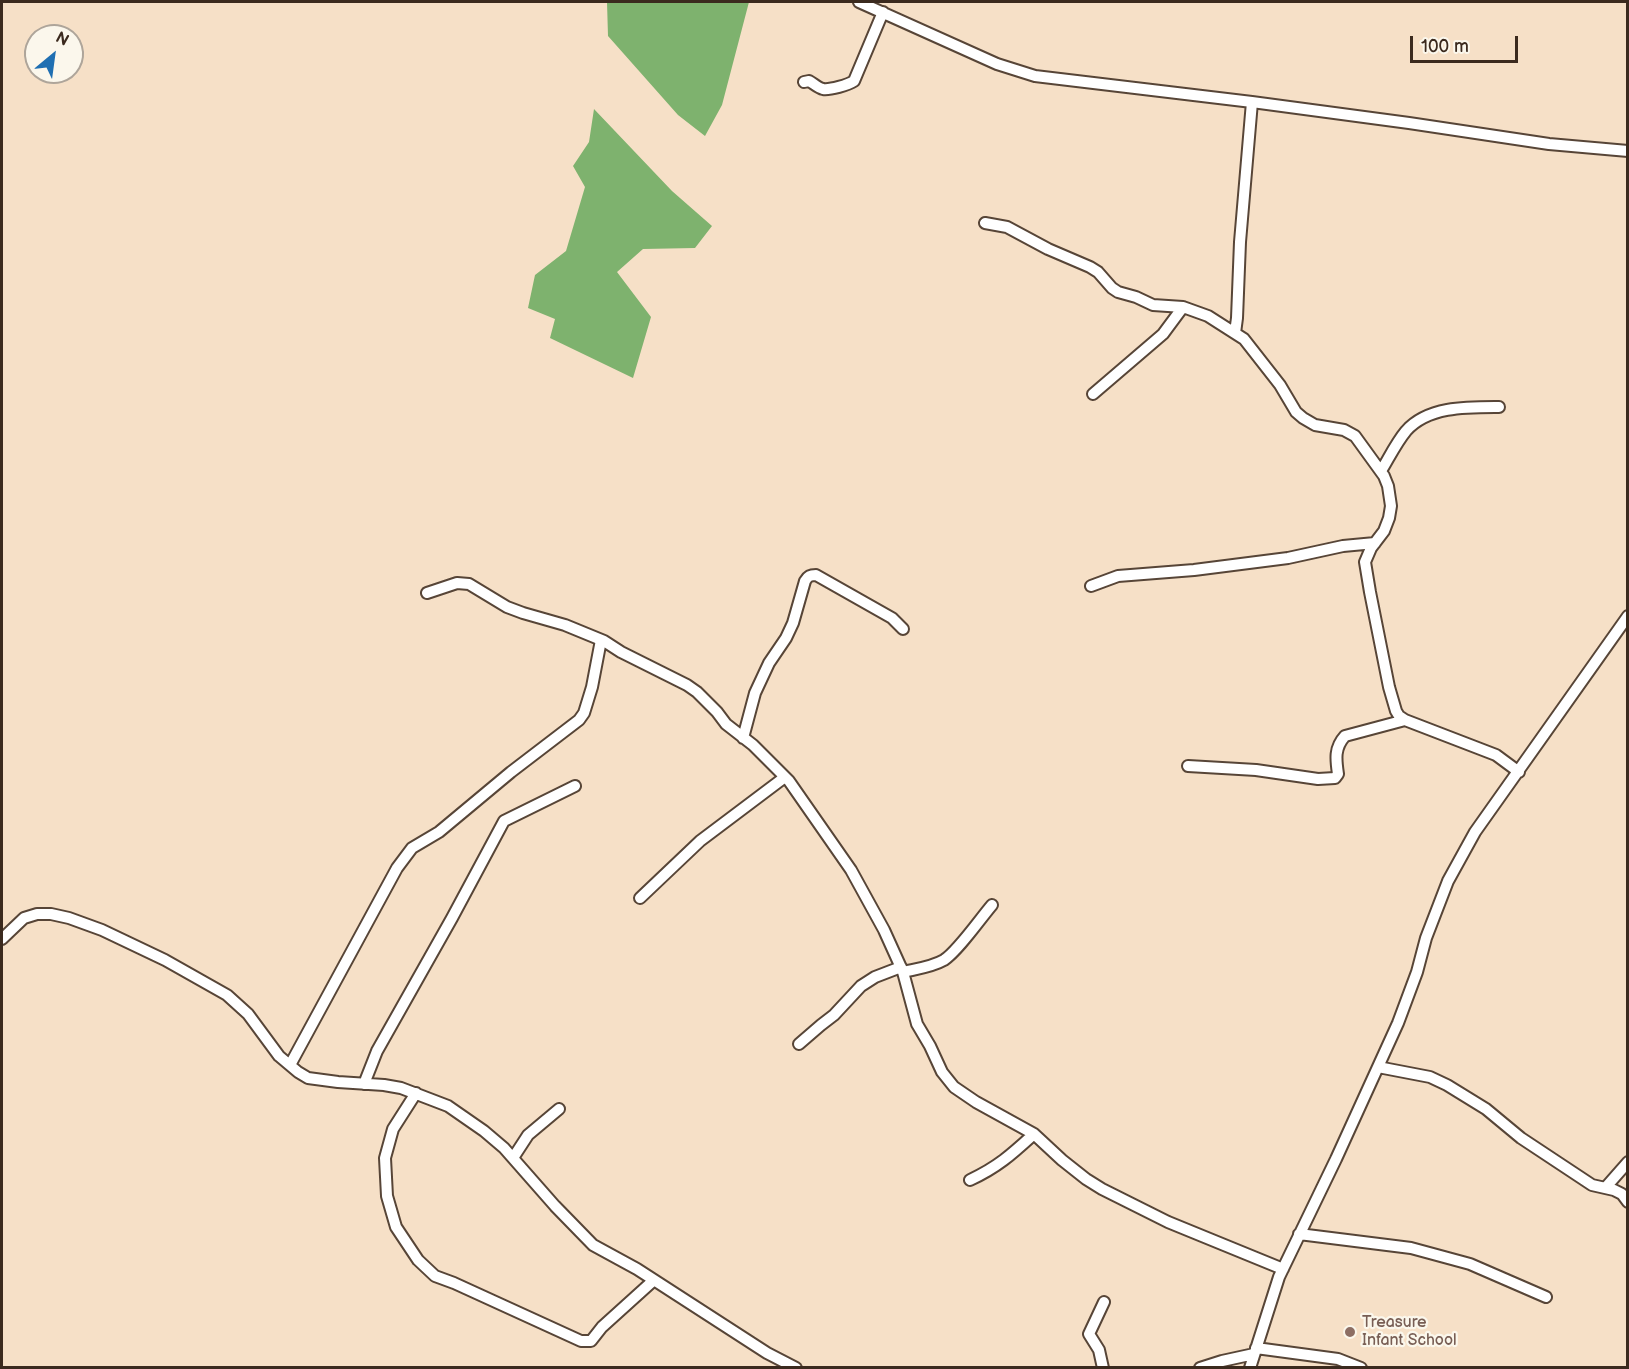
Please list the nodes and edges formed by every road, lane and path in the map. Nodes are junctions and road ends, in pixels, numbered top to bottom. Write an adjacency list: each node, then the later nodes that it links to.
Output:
1 (859, 2): 2 (street)
2 (883, 12): 3 (street); 4 (street)
3 (804, 82)
4 (1252, 102): 5 (street); 8 (street)
5 (1628, 151)
6 (986, 223): 7 (street)
7 (1183, 307): 8 (street); 9 (street)
8 (1235, 333): 11 (street)
9 (1093, 394)
10 (1499, 408): 11 (street)
11 (1381, 471): 12 (street)
12 (1375, 543): 13 (street); 18 (street)
13 (1091, 586)
14 (427, 593): 17 (street)
15 (1628, 616): 21 (street)
16 (903, 629): 19 (street)
17 (602, 640): 19 (street); 29 (street)
18 (1405, 720): 20 (street); 21 (street)
19 (743, 738): 22 (street)
20 (1188, 766)
21 (1519, 772): 30 (street)
22 (785, 777): 24 (street); 27 (street)
23 (575, 786): 31 (street)
24 (640, 898)
25 (992, 905): 27 (street)
26 (2, 939): 29 (street)
27 (902, 969): 28 (street); 34 (street)
28 (799, 1044)
29 (290, 1065): 31 (street)
30 (1378, 1067): 38 (street); 40 (street)
31 (364, 1084): 32 (street)
32 (416, 1093): 35 (street); 42 (street)
33 (559, 1110): 35 (street)
34 (1034, 1134): 37 (street); 41 (street)
35 (513, 1158): 42 (street)
36 (1628, 1162): 38 (street)
37 (970, 1180)
38 (1606, 1187): 39 (street)
39 (1628, 1202)
40 (1299, 1234): 41 (street); 43 (street)
41 (1283, 1269): 45 (street)
42 (654, 1280): 46 (street)
43 (1546, 1297)
44 (1104, 1302): 47 (street)
45 (1255, 1351): 48 (street); 49 (street); 50 (street)
46 (796, 1368)
47 (1103, 1368)
48 (1200, 1368)
49 (1250, 1368)
50 (1361, 1368)

